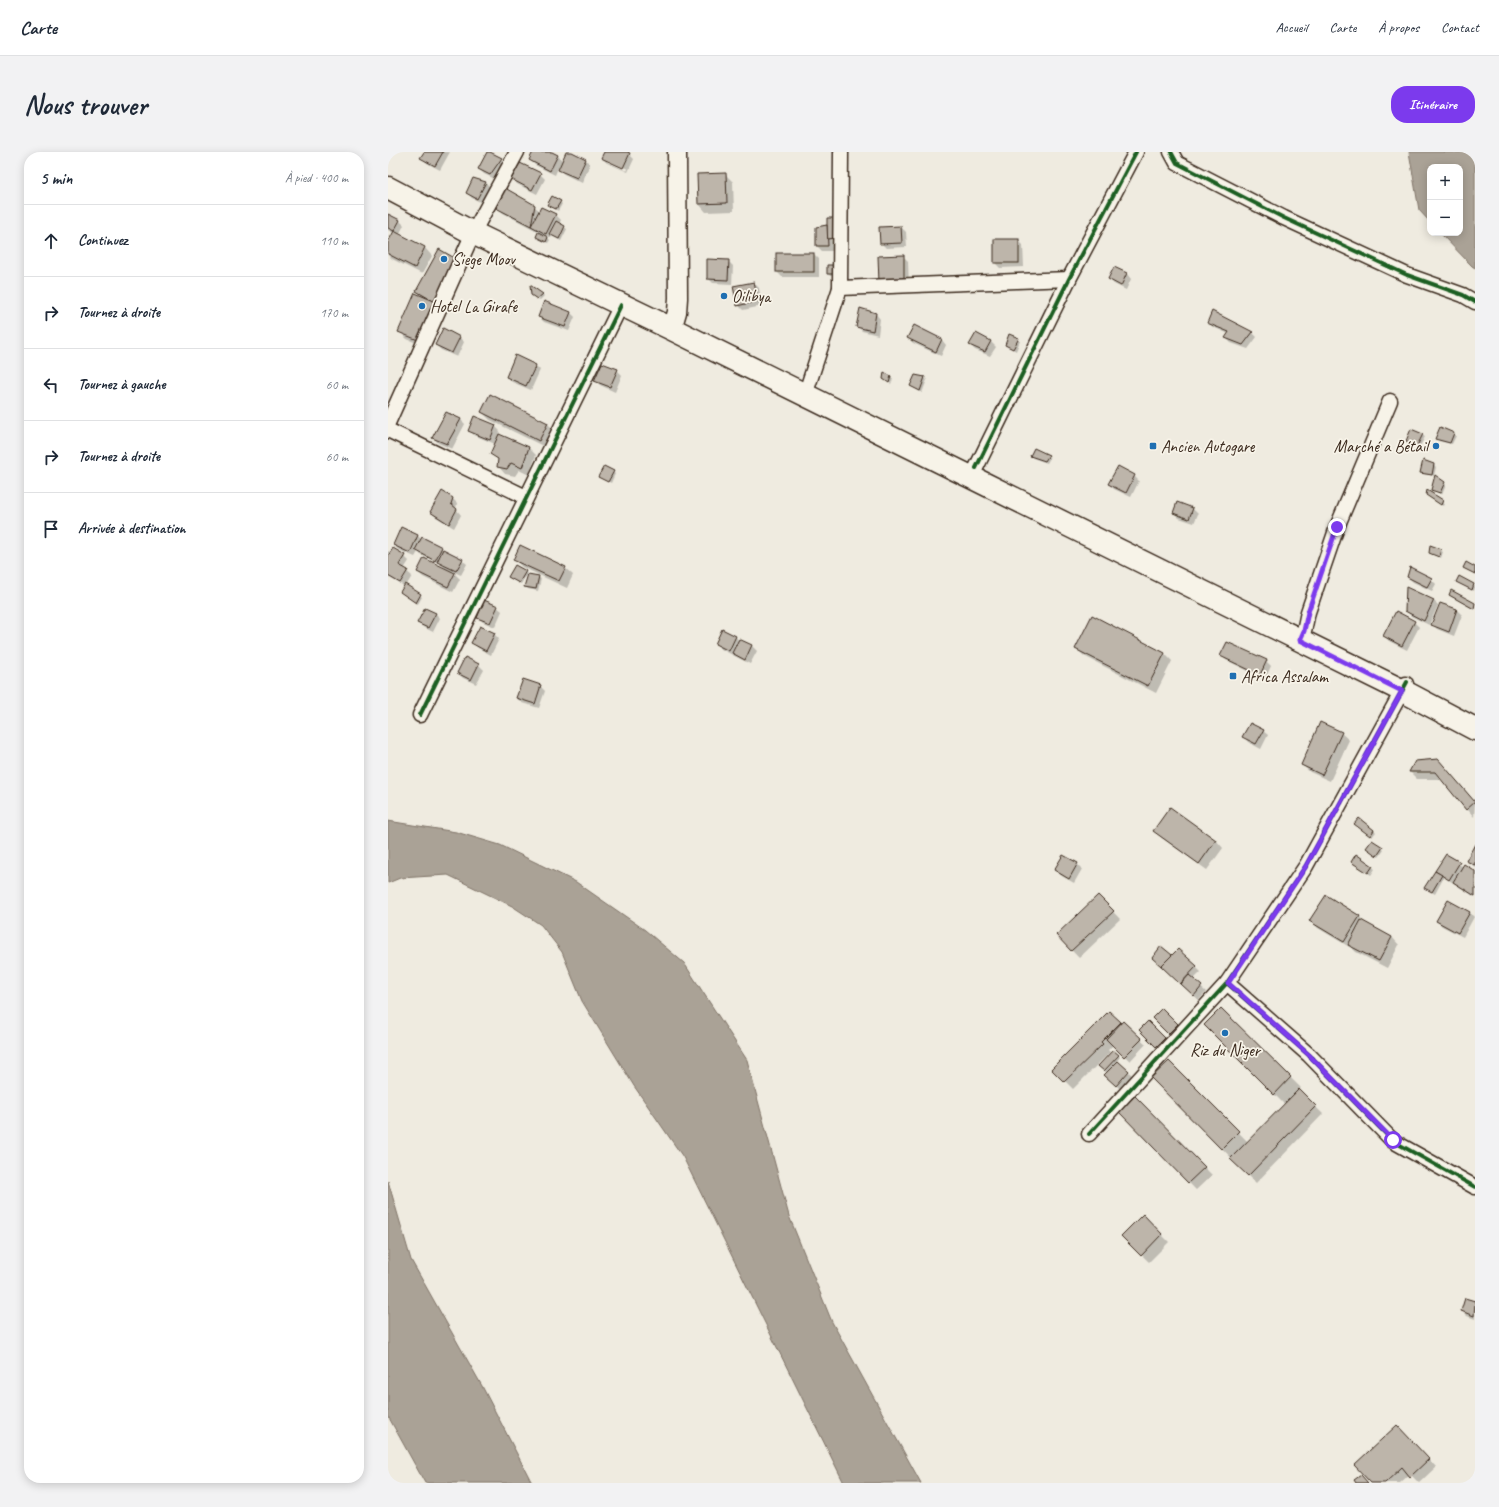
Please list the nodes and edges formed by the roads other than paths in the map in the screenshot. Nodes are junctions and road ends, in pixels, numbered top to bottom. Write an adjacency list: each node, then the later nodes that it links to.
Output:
1 (517, 152): 8 (street)
2 (677, 152): 13 (street)
3 (841, 152): 10 (street)
4 (1136, 152): 9 (street)
5 (1171, 152): 11 (street)
6 (388, 178): 8 (main road)
7 (388, 188): 8 (main road)
8 (475, 229): 12 (main road); 13 (main road); 16 (street)
9 (1069, 279): 10 (street); 18 (street)
10 (840, 288): 14 (street)
11 (1475, 302)
12 (621, 305): 13 (main road); 19 (street)
13 (673, 324): 14 (main road); 20 (main road)
14 (808, 386): 18 (main road)
15 (1390, 401): 20 (street)
16 (388, 423)
17 (388, 430): 19 (street)
18 (976, 468): 20 (main road)
19 (526, 497): 22 (street)
20 (1302, 636): 21 (main road)
21 (1405, 687): 23 (main road); 24 (main road); 25 (street)
22 (420, 715)
23 (1475, 718)
24 (1475, 729)
25 (1228, 983): 26 (street); 27 (street)
26 (1089, 1134)
27 (1475, 1187)

